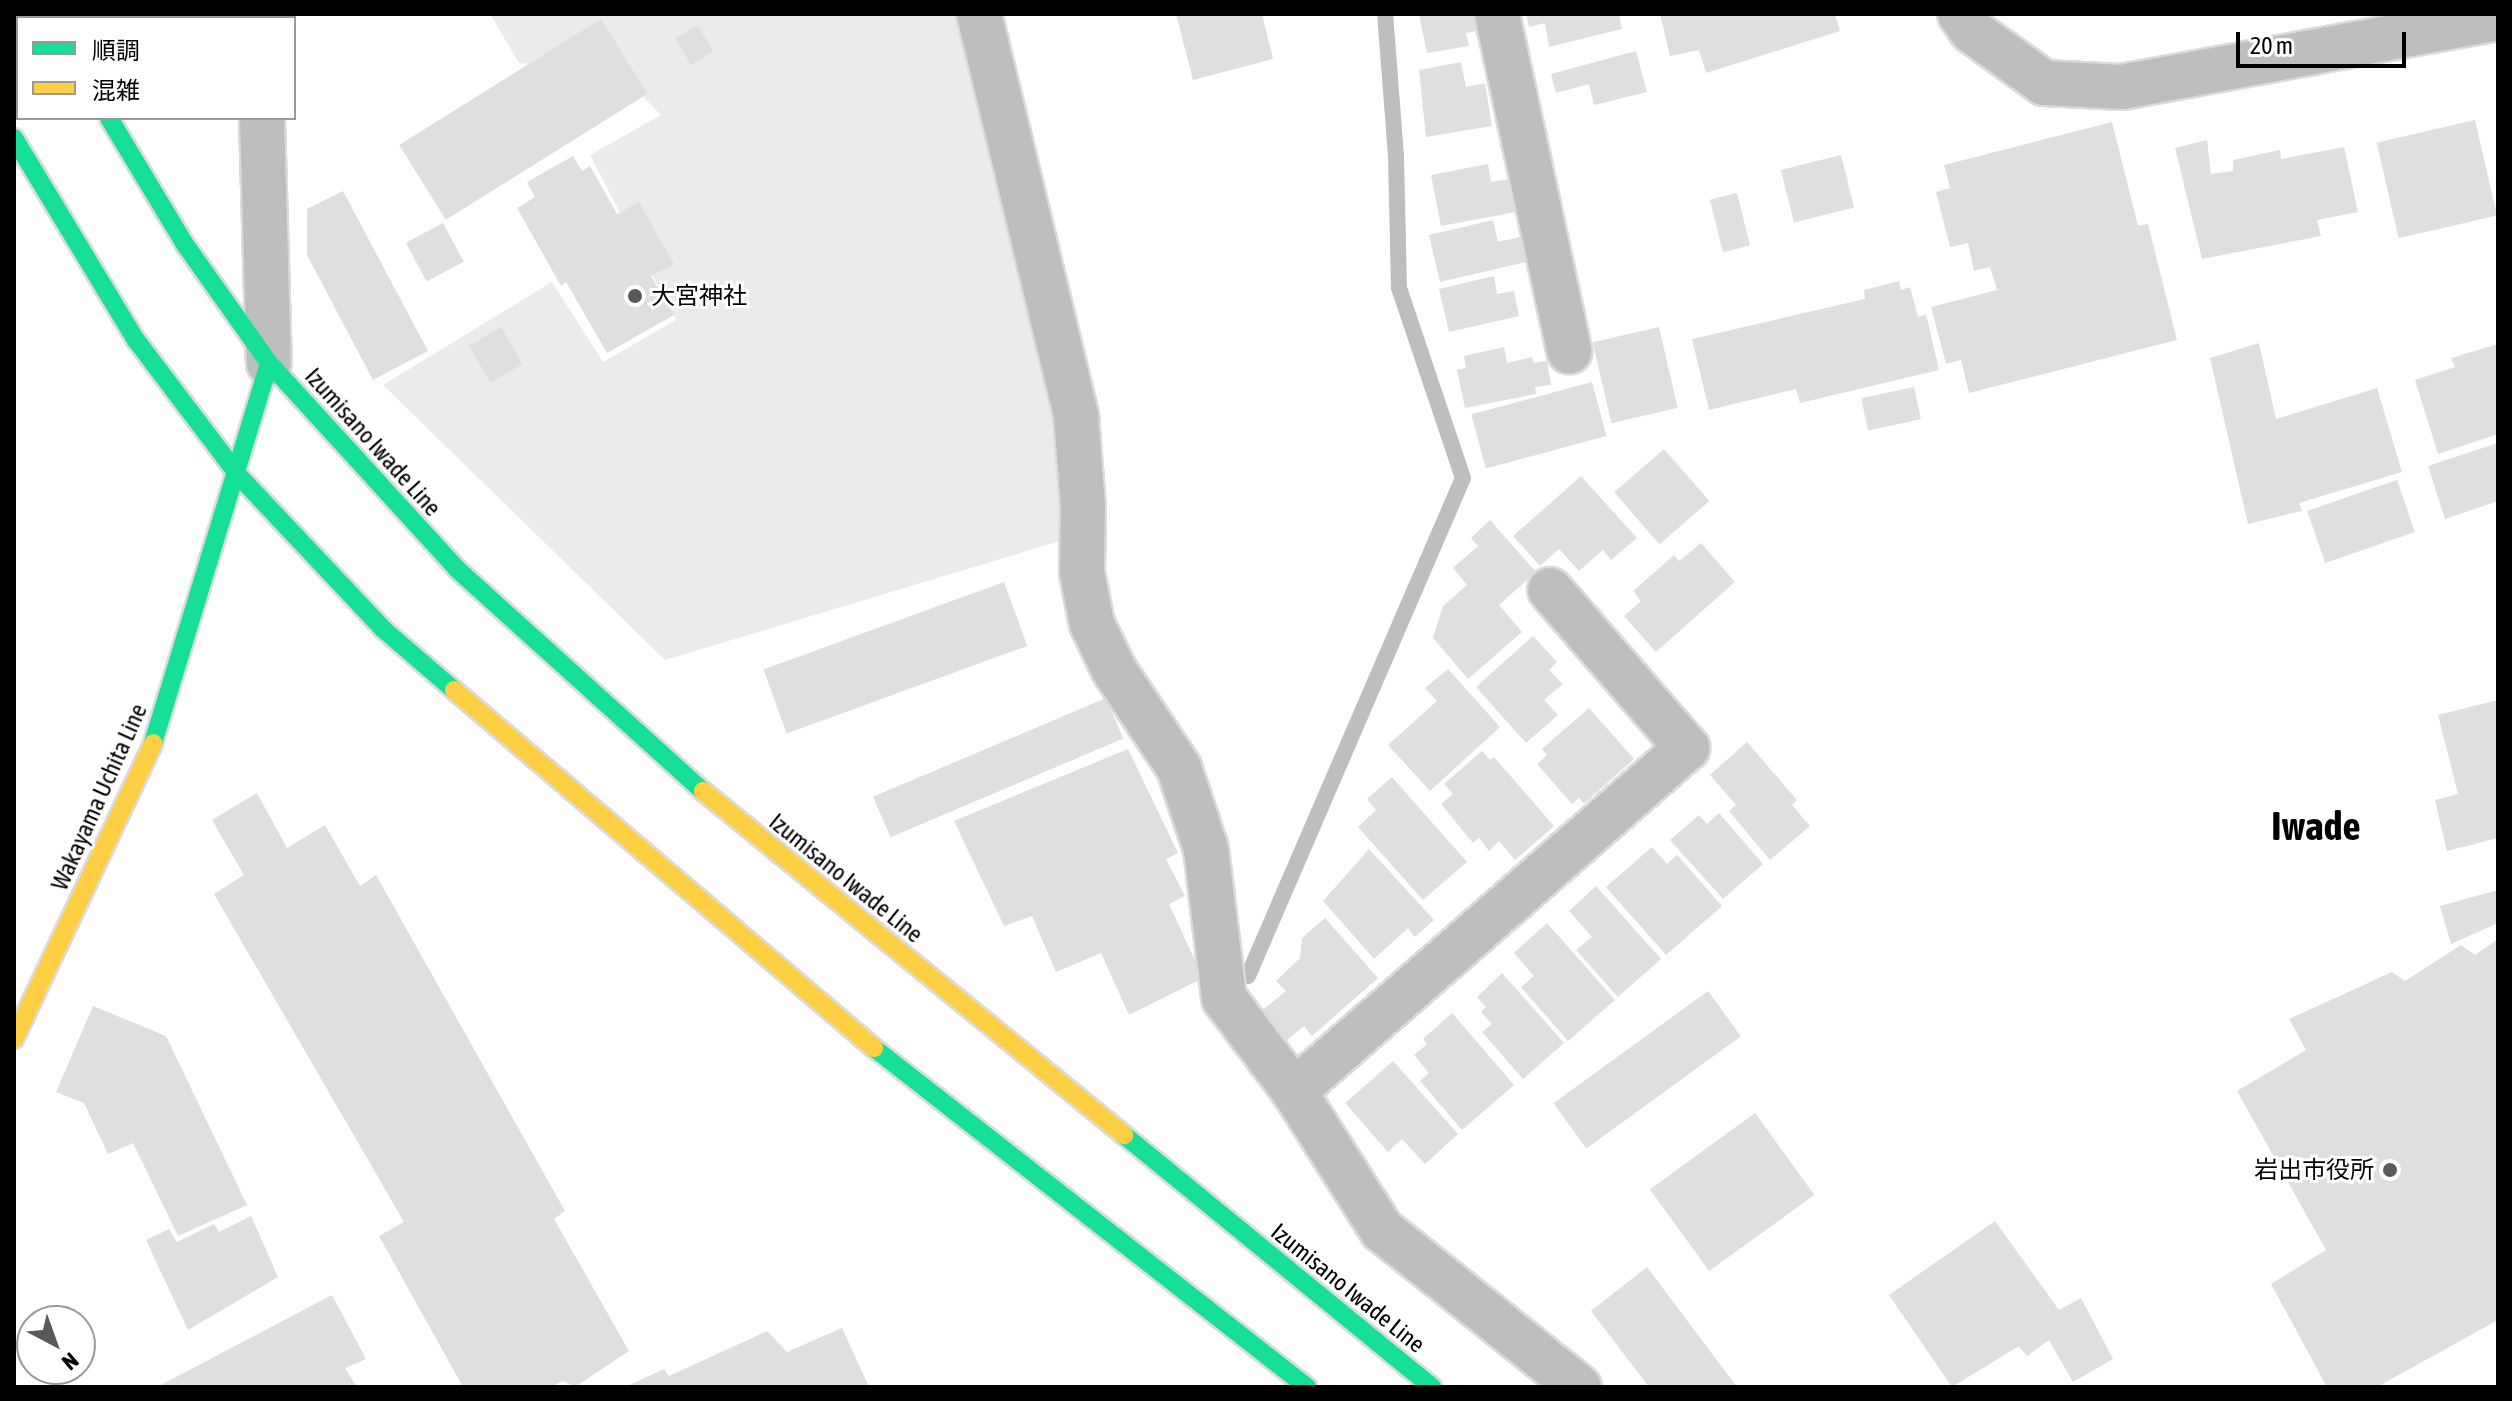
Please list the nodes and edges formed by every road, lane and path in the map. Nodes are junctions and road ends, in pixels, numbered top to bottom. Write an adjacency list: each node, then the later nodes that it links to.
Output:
1 (979, 14): 13 (street)
2 (1497, 14): 8 (street)
3 (1960, 14): 4 (street)
4 (2498, 18)
5 (110, 120): 9 (main road)
6 (262, 120): 9 (street)
7 (14, 138): 10 (main road)
8 (1569, 351)
9 (269, 363): 10 (main road, Wakayama Uchita Line); 15 (main road, Izumisano Iwade Line)
10 (238, 475): 12 (main road, Wakayama Uchita Line); 14 (main road)
11 (1550, 590): 13 (street)
12 (14, 1039)
13 (1294, 1091): 16 (street)
14 (1307, 1387)
15 (1432, 1387)
16 (1579, 1387)

